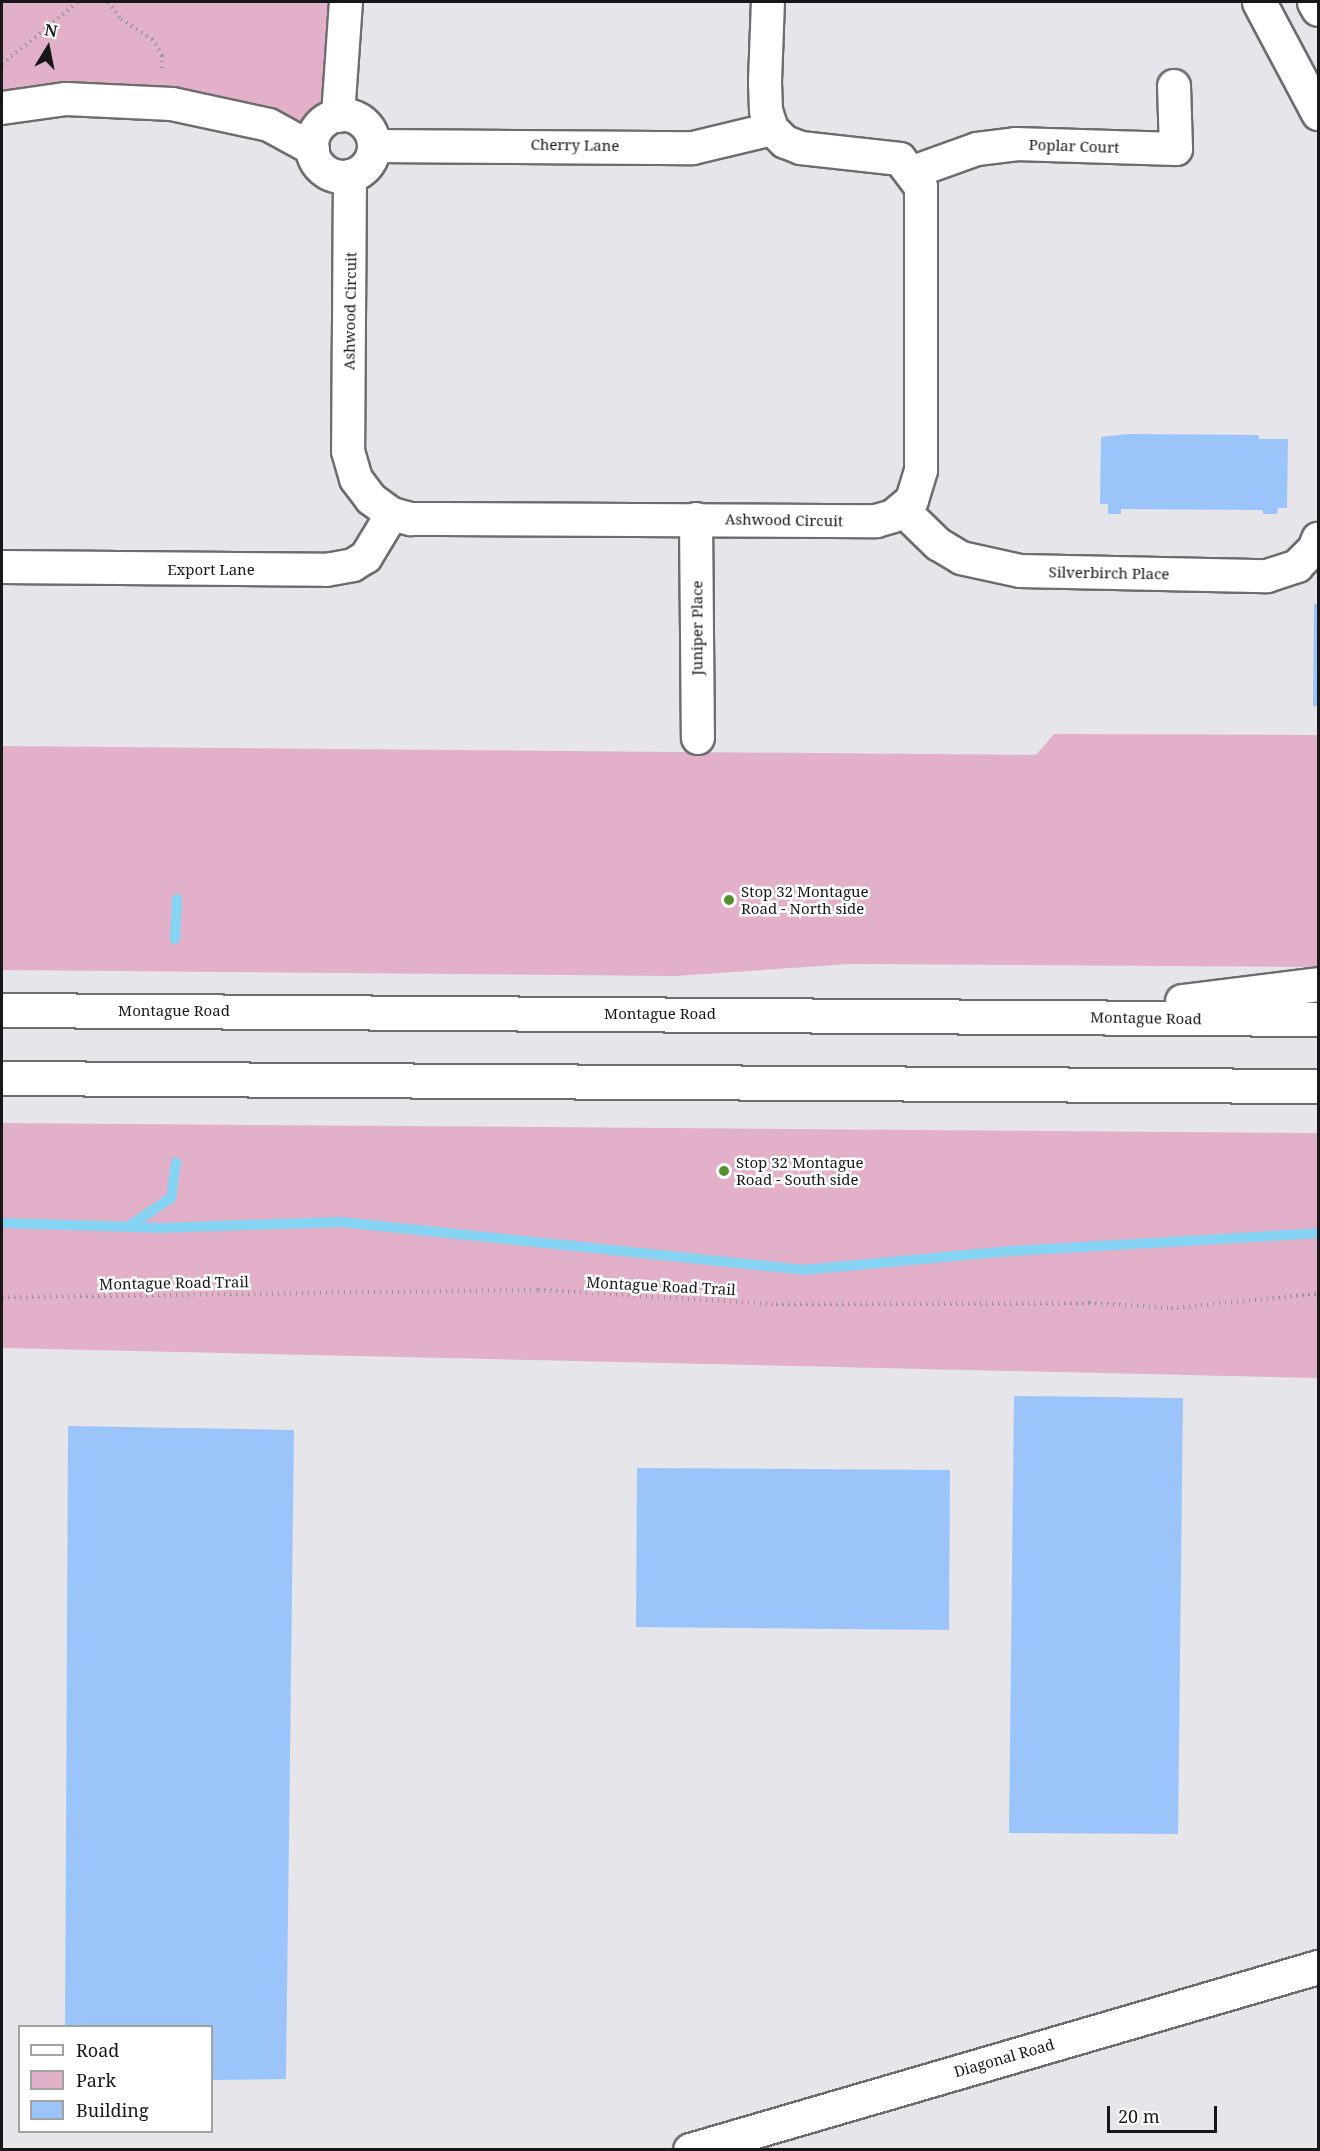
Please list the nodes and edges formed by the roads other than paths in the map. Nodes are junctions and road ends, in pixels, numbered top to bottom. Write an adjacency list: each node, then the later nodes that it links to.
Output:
1 (346, 2): 9 (street)
2 (768, 2): 10 (street)
3 (1259, 2): 8 (main road)
4 (1314, 2): 5 (main road)
5 (1318, 9)
6 (1174, 86): 13 (street, Poplar Court)
7 (2, 108): 12 (street)
8 (1318, 113)
9 (338, 116): 11 (street); 12 (street)
10 (772, 129): 11 (street, Cherry Lane); 13 (street)
11 (375, 146): 14 (street)
12 (312, 149): 14 (street)
13 (913, 172): 15 (street)
14 (350, 176): 16 (street, Ashwood Circuit)
15 (903, 510): 17 (street, Ashwood Circuit); 18 (street, Silverbirch Place)
16 (393, 513): 17 (street, Ashwood Circuit); 19 (street, Export Lane)
17 (696, 519): 20 (street, Juniper Place)
18 (1318, 539)
19 (2, 567)
20 (698, 738)
21 (1318, 984): 23 (main road)
22 (2, 1010): 23 (main road, Montague Road)
23 (1055, 1017): 24 (main road, Montague Road)
24 (1318, 1019)
25 (2, 1078): 26 (main road)
26 (1318, 1086)
27 (1318, 1967): 28 (main road, Diagonal Road)
28 (690, 2150)

